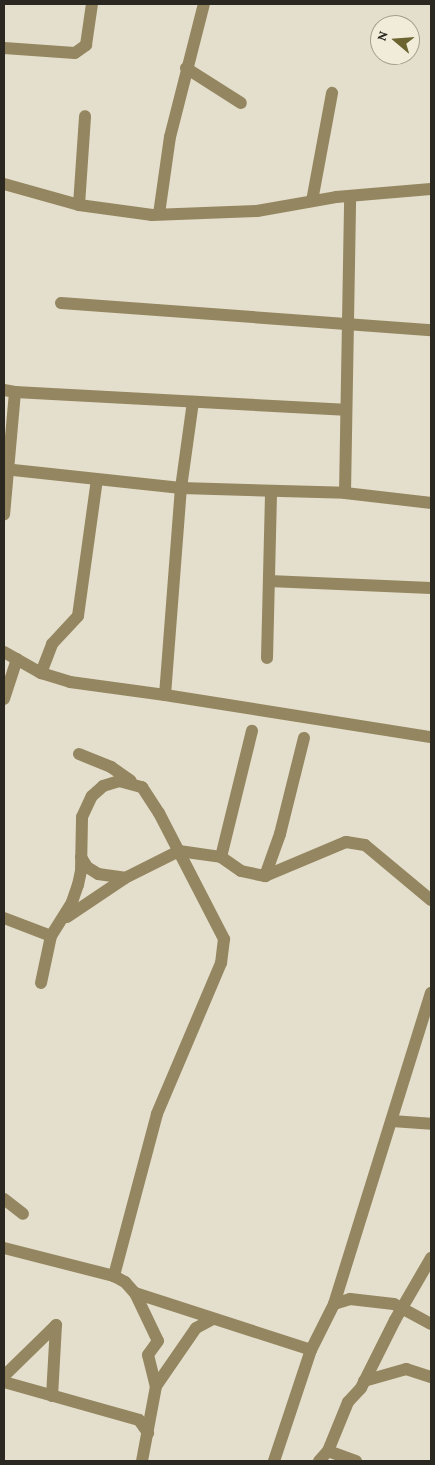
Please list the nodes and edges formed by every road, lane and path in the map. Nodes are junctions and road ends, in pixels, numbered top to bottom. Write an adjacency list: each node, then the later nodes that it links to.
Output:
1 (92, 4): 3 (street)
2 (204, 4): 4 (street)
3 (4, 48)
4 (186, 68): 6 (street); 13 (street)
5 (332, 93): 11 (street)
6 (241, 103)
7 (85, 116): 12 (street)
8 (4, 184): 12 (street)
9 (431, 189): 10 (street)
10 (350, 196): 11 (street); 15 (street)
11 (312, 201): 13 (street)
12 (79, 205): 13 (street)
13 (159, 214)
14 (61, 303): 15 (street)
15 (350, 322): 16 (street); 19 (street)
16 (431, 330)
17 (9, 391): 18 (street); 20 (street)
18 (193, 402): 19 (street); 22 (street)
19 (345, 410): 24 (street)
20 (7, 469): 21 (street); 26 (street)
21 (97, 479): 22 (street); 32 (street)
22 (181, 488): 23 (street); 33 (street)
23 (271, 493): 24 (street); 27 (street)
24 (345, 493): 25 (street)
25 (431, 503)
26 (4, 515)
27 (269, 582): 28 (street); 30 (street)
28 (431, 588)
29 (4, 652): 31 (street)
30 (267, 658)
31 (17, 659): 32 (street); 34 (street)
32 (41, 673): 33 (street)
33 (165, 696): 36 (street)
34 (4, 698)
35 (252, 731): 42 (street)
36 (431, 737)
37 (304, 738): 43 (street)
38 (79, 754): 39 (street)
39 (142, 787): 40 (street); 41 (street)
40 (179, 851): 42 (street); 44 (street); 58 (street)
41 (81, 857): 44 (street); 47 (street)
42 (221, 857): 43 (street)
43 (265, 876): 45 (street)
44 (125, 878): 47 (street)
45 (431, 900)
46 (4, 918): 48 (street)
47 (60, 923): 48 (street)
48 (51, 936): 49 (street)
49 (41, 983)
50 (431, 993): 51 (street)
51 (426, 1027): 52 (street)
52 (392, 1121): 53 (street); 60 (street)
53 (431, 1124)
54 (4, 1199): 55 (street)
55 (23, 1214)
56 (4, 1248): 58 (street)
57 (431, 1258): 61 (street)
58 (114, 1276): 59 (street)
59 (135, 1293): 62 (street); 69 (street)
60 (334, 1304): 61 (street); 64 (street)
61 (402, 1308): 63 (street); 67 (street)
62 (211, 1320): 64 (street); 69 (street)
63 (431, 1324)
64 (311, 1350): 74 (street)
65 (4, 1376): 70 (street)
66 (431, 1377): 67 (street)
67 (364, 1381): 72 (street)
68 (4, 1382): 70 (street)
69 (156, 1386): 71 (street)
70 (52, 1396): 71 (street)
71 (148, 1433): 73 (street)
72 (328, 1451): 75 (street); 76 (street)
73 (142, 1461)
74 (274, 1461)
75 (319, 1461)
76 (356, 1461)

